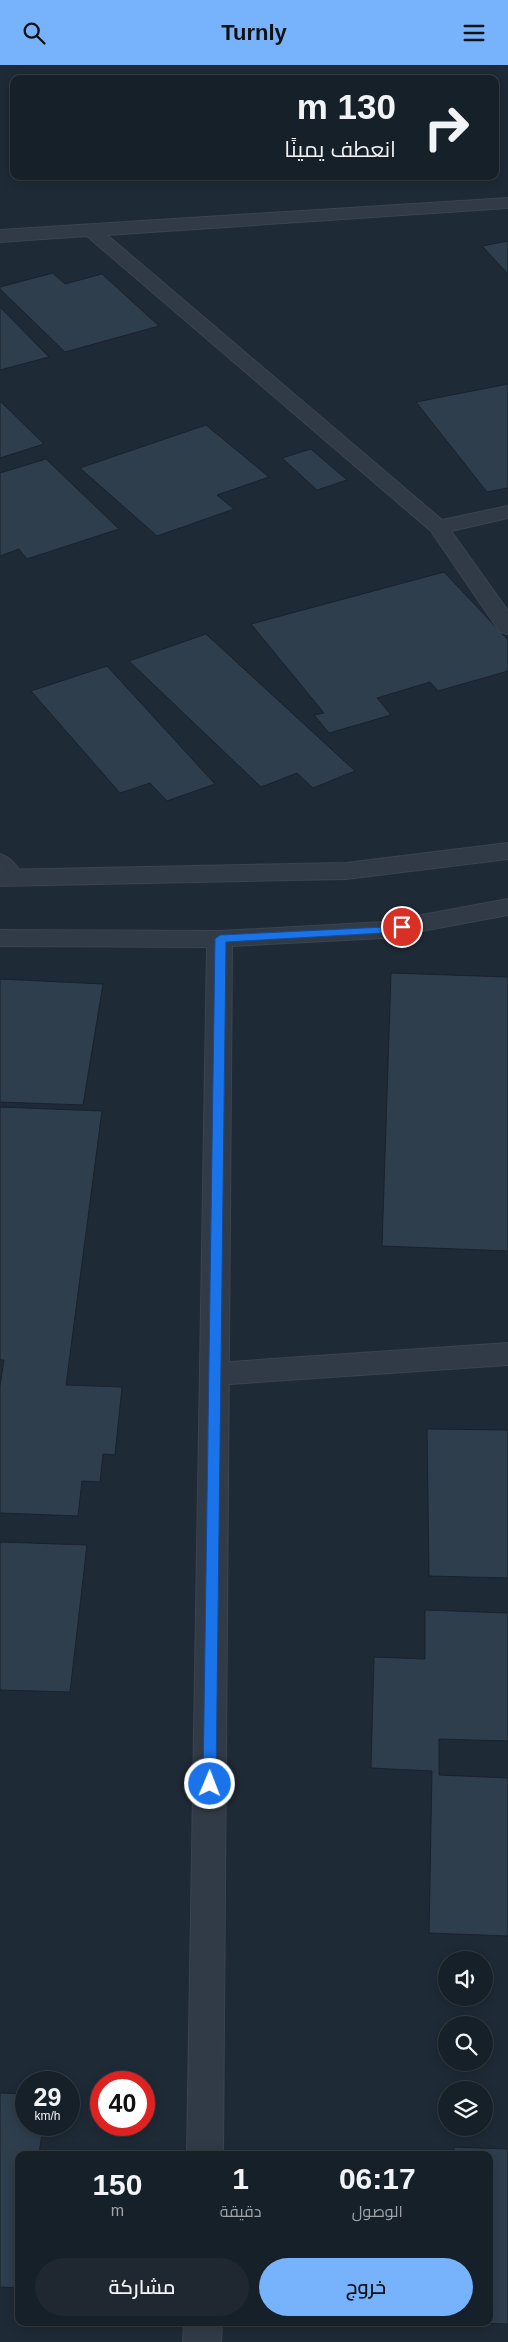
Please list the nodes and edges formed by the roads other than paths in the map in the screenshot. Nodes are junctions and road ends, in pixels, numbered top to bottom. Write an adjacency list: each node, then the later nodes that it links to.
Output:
1 (508, 203): 2 (street)
2 (91, 230): 3 (street); 5 (street)
3 (0, 236)
4 (508, 512): 5 (street)
5 (438, 527): 6 (street)
6 (508, 627)
7 (508, 851): 8 (street)
8 (4, 873)
9 (508, 907): 11 (street)
10 (0, 938): 11 (street)
11 (220, 939): 13 (street)
12 (508, 1354): 13 (street)
13 (215, 1374): 14 (street)
14 (205, 2151)
15 (203, 2326): 16 (street)
16 (202, 2342)

